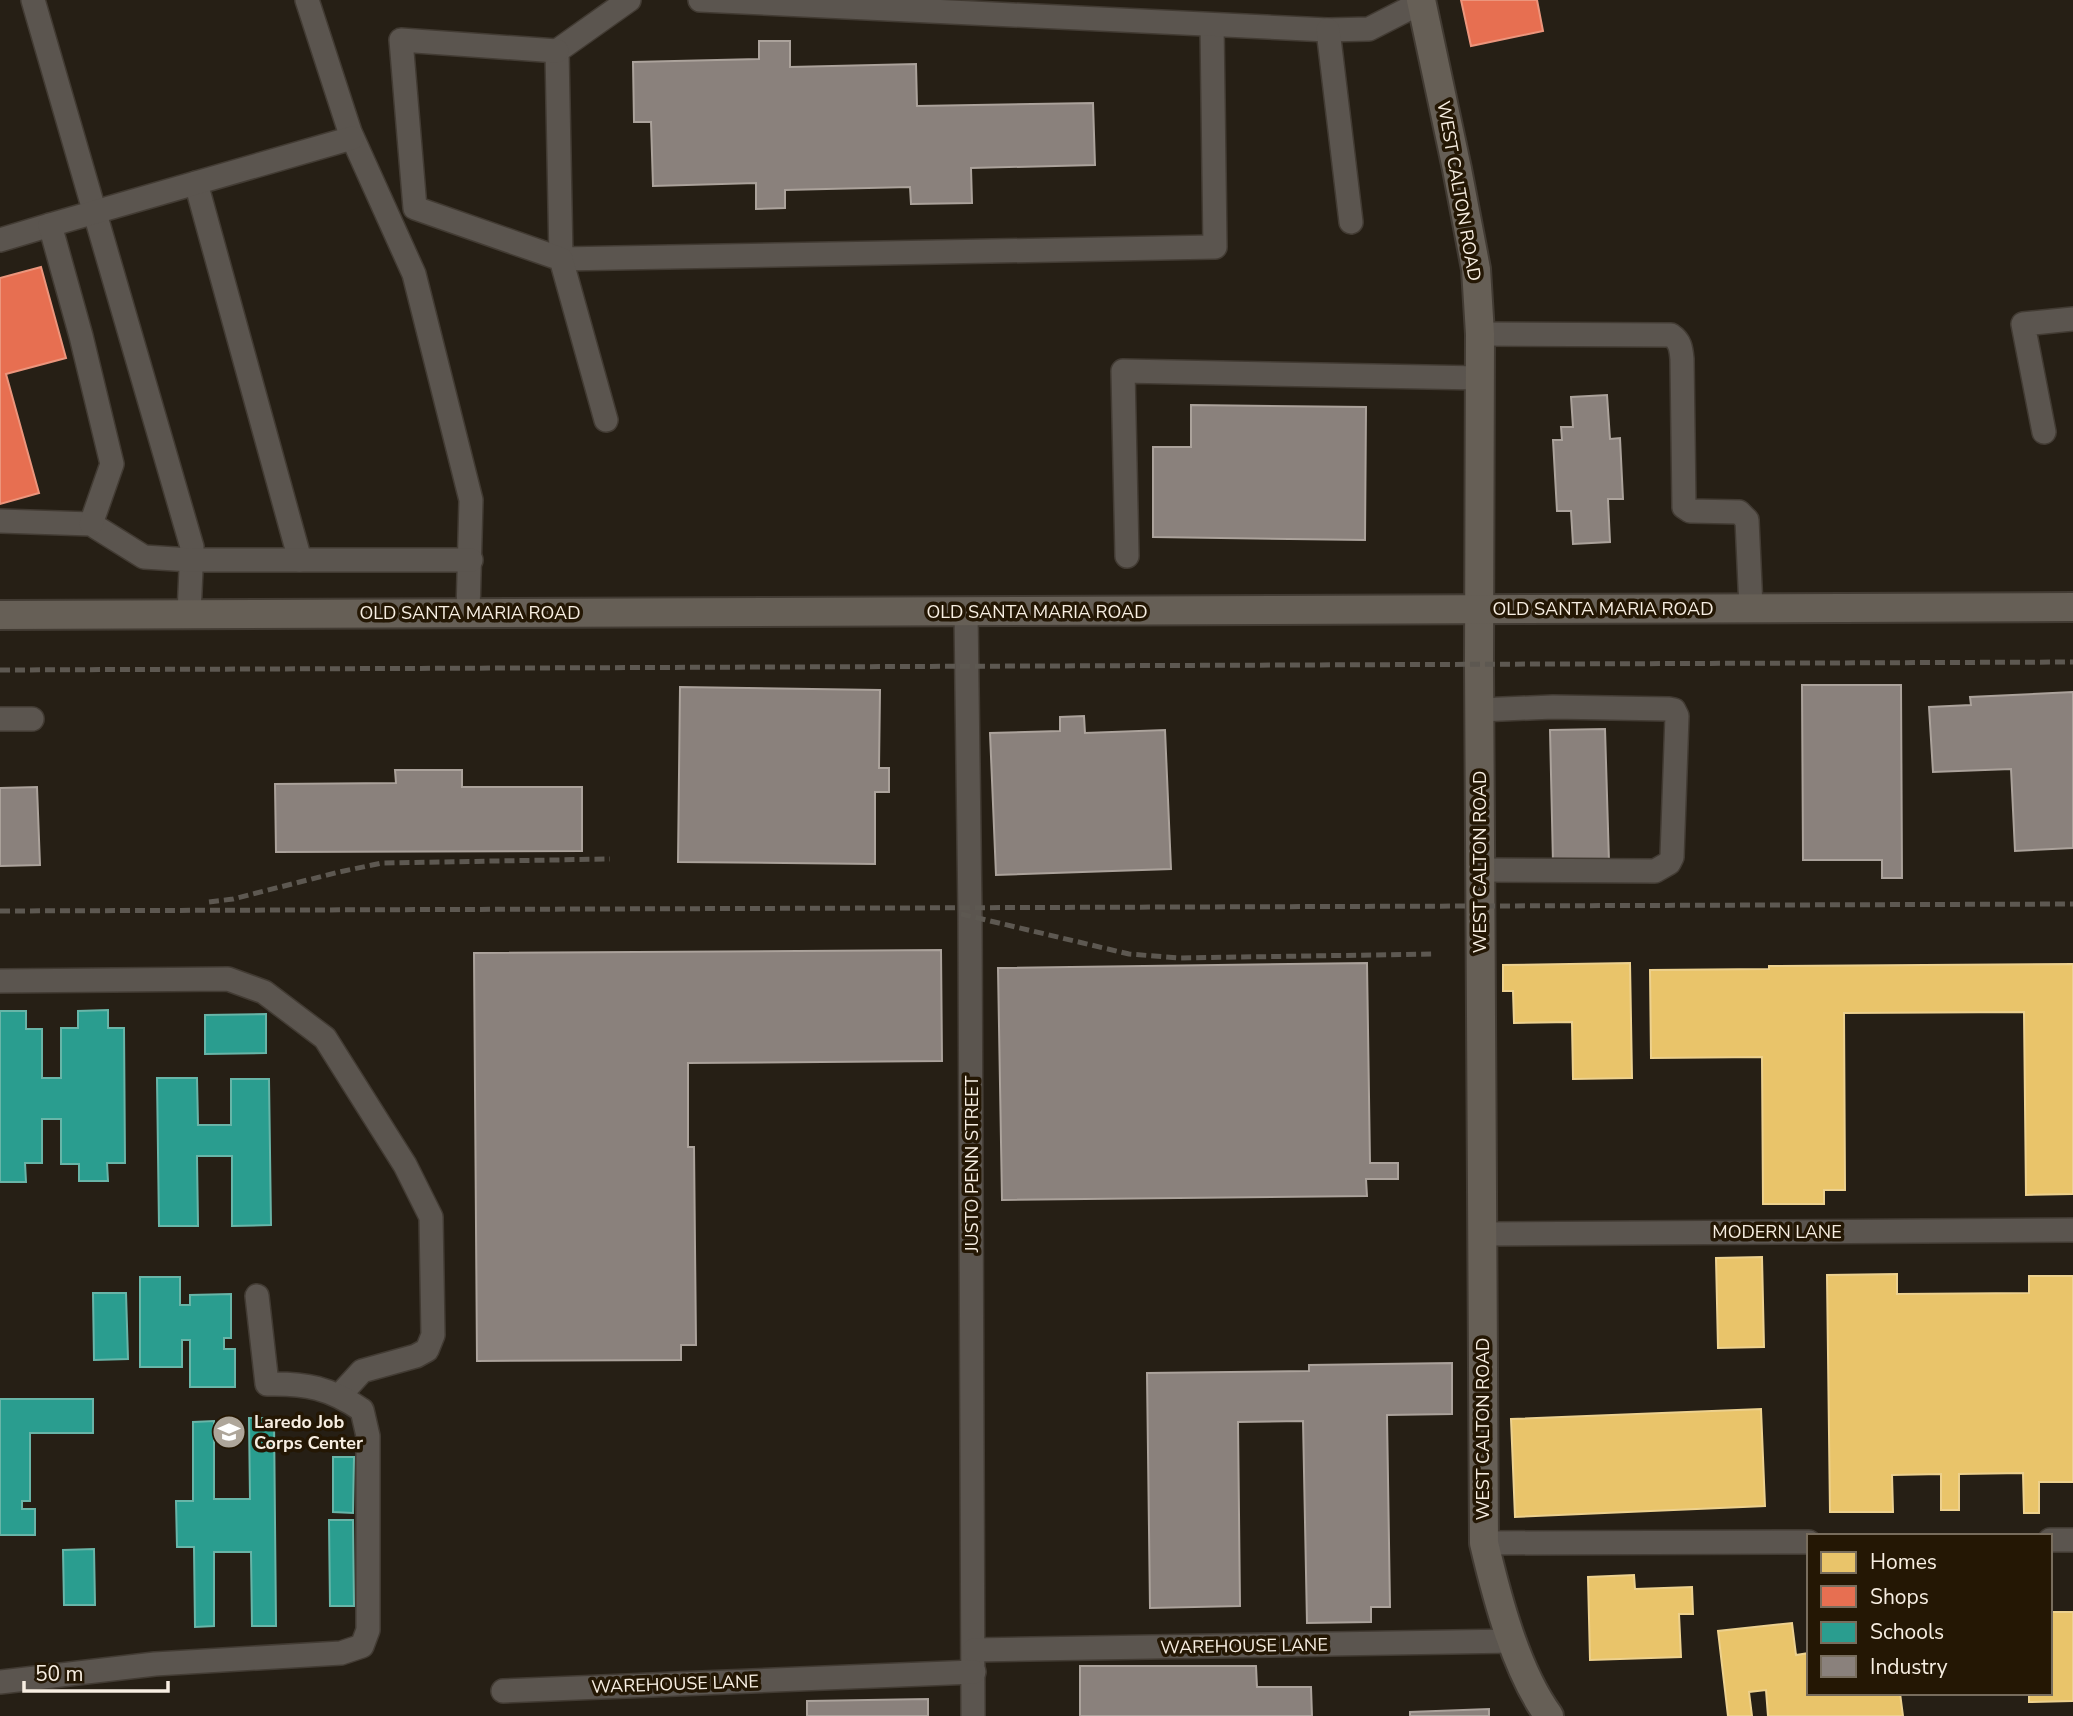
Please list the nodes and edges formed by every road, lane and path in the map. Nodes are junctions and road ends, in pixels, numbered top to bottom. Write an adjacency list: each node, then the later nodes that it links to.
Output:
1 (33, 0): 11 (street)
2 (307, 0): 9 (street)
3 (629, 0): 8 (street)
4 (700, 0): 6 (street)
5 (1422, 1): 7 (street); 17 (main road, WEST CALTON ROAD)
6 (1212, 25): 7 (street); 15 (street)
7 (1328, 30): 12 (street)
8 (557, 51): 15 (street); 15 (street)
9 (352, 138): 10 (street); 26 (street)
10 (196, 183): 11 (street); 25 (street)
11 (94, 212): 13 (street); 24 (street)
12 (1351, 222)
13 (50, 225): 14 (street); 22 (street)
14 (0, 240)
15 (561, 259): 19 (street)
16 (2073, 319): 20 (street)
17 (1480, 334): 18 (main road, WEST CALTON ROAD); 28 (street)
18 (1479, 378): 23 (street); 29 (main road, WEST CALTON ROAD)
19 (606, 420)
20 (2043, 432)
21 (0, 521): 22 (street)
22 (91, 524): 24 (street)
23 (1127, 556)
24 (191, 560): 25 (street); 32 (street)
25 (300, 560): 26 (street)
26 (471, 560): 31 (street)
27 (2073, 607): 28 (main road, OLD SANTA MARIA ROAD)
28 (1751, 608): 29 (main road, OLD SANTA MARIA ROAD)
29 (1479, 610): 30 (main road, OLD SANTA MARIA ROAD); 34 (main road, WEST CALTON ROAD)
30 (966, 612): 31 (main road, OLD SANTA MARIA ROAD); 48 (street, JUSTO PENN STREET)
31 (468, 613): 32 (main road, OLD SANTA MARIA ROAD)
32 (189, 614): 33 (main road, OLD SANTA MARIA ROAD)
33 (0, 615)
34 (1479, 710): 37 (main road, WEST CALTON ROAD); 37 (street)
35 (0, 719): 36 (street)
36 (32, 719)
37 (1480, 870): 40 (main road, WEST CALTON ROAD)
38 (0, 981): 42 (street)
39 (2073, 1230): 40 (street, MODERN LANE)
40 (1482, 1234): 46 (main road, WEST CALTON ROAD)
41 (257, 1296): 42 (street)
42 (340, 1395): 49 (street)
43 (2052, 1540): 44 (street)
44 (2073, 1540)
45 (1807, 1542): 46 (street)
46 (1484, 1543): 47 (main road, WEST CALTON ROAD)
47 (1513, 1641): 48 (street, WAREHOUSE LANE); 52 (main road, WEST CALTON ROAD)
48 (974, 1661): 50 (street, WAREHOUSE LANE); 51 (street, JUSTO PENN STREET)
49 (0, 1682)
50 (503, 1691)
51 (973, 1716)
52 (1549, 1716)

